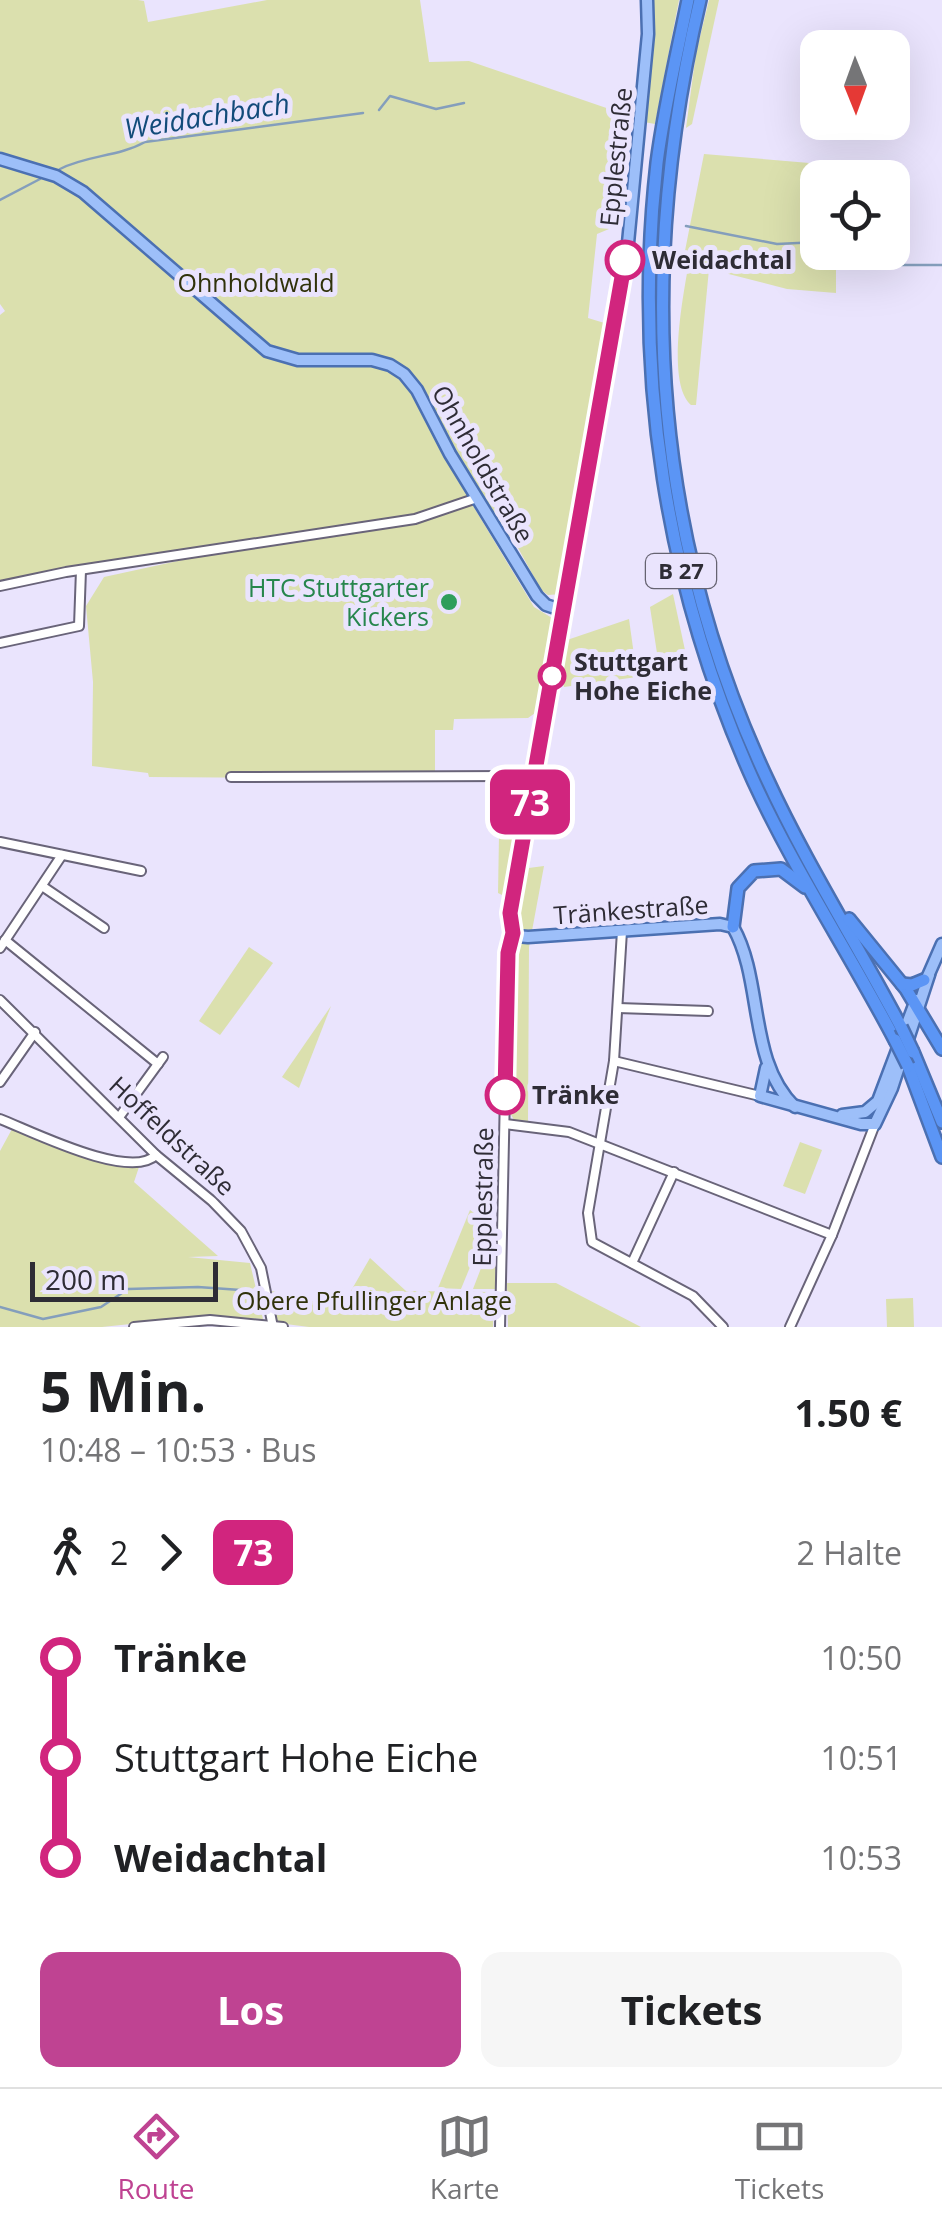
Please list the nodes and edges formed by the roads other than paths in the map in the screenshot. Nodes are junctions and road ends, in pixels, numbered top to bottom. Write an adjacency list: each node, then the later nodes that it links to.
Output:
1 (647, 0): 9 (main road, Epplestraße)
2 (688, 0): 5 (highway, B 27)
3 (700, 0): 5 (highway, B 27)
4 (0, 159): 6 (main road, Ohnholdstraße)
5 (656, 247): 17 (highway, B 27)
6 (478, 498): 7 (street); 9 (main road, Ohnholdstraße)
7 (84, 569): 8 (street); 10 (street)
8 (0, 586)
9 (564, 611): 11 (main road, Epplestraße)
10 (0, 643)
11 (534, 776): 12 (street); 23 (main road, Epplestraße)
12 (231, 777)
13 (0, 842): 14 (street)
14 (62, 855): 15 (street); 16 (street)
15 (141, 871)
16 (42, 886): 20 (street); 21 (street)
17 (822, 896): 19 (highway); 27 (highway); 31 (highway, B 27); 50 (highway, B 27, bridge)
18 (0, 923): 21 (street)
19 (733, 927): 22 (main road, Tränkestraße); 35 (main road, Tränkestraße)
20 (104, 928)
21 (12, 930): 24 (street)
22 (622, 931): 23 (main road, Tränkestraße); 29 (street)
23 (513, 933): 44 (street, Epplestraße)
24 (3, 944): 40 (street)
25 (942, 944): 26 (main road)
26 (926, 977): 27 (highway); 31 (main road)
27 (902, 984): 31 (highway)
28 (0, 1000): 32 (street, Hoffeldstraße)
29 (618, 1008): 30 (street); 34 (street)
30 (708, 1012)
31 (910, 1016): 33 (highway, B 27); 39 (main road); 43 (highway, B 27, bridge); 46 (main road)
32 (35, 1032): 36 (street); 40 (street, Hoffeldstraße)
33 (942, 1049)
34 (614, 1061): 37 (street); 47 (street)
35 (766, 1062): 37 (main road, Tränkestraße); 38 (main road, Tränkestraße)
36 (0, 1082)
37 (760, 1096): 38 (main road)
38 (795, 1107): 41 (main road)
39 (865, 1112): 41 (main road); 45 (street)
40 (120, 1116): 49 (street, Hoffeldstraße)
41 (836, 1116): 45 (main road)
42 (0, 1119): 49 (street)
43 (942, 1122)
44 (505, 1124): 47 (street); 57 (street, Epplestraße)
45 (860, 1124): 46 (main road); 48 (street)
46 (874, 1124): 48 (street)
47 (601, 1144): 51 (street); 53 (street)
48 (866, 1144): 52 (street)
49 (156, 1155): 55 (street, Hoffeldstraße)
50 (942, 1156)
51 (674, 1172): 52 (street); 53 (street)
52 (832, 1235): 59 (street)
53 (632, 1263): 58 (street)
54 (140, 1326): 55 (street)
55 (273, 1326): 56 (street)
56 (283, 1327)
57 (500, 1327)
58 (723, 1327)
59 (790, 1327)

